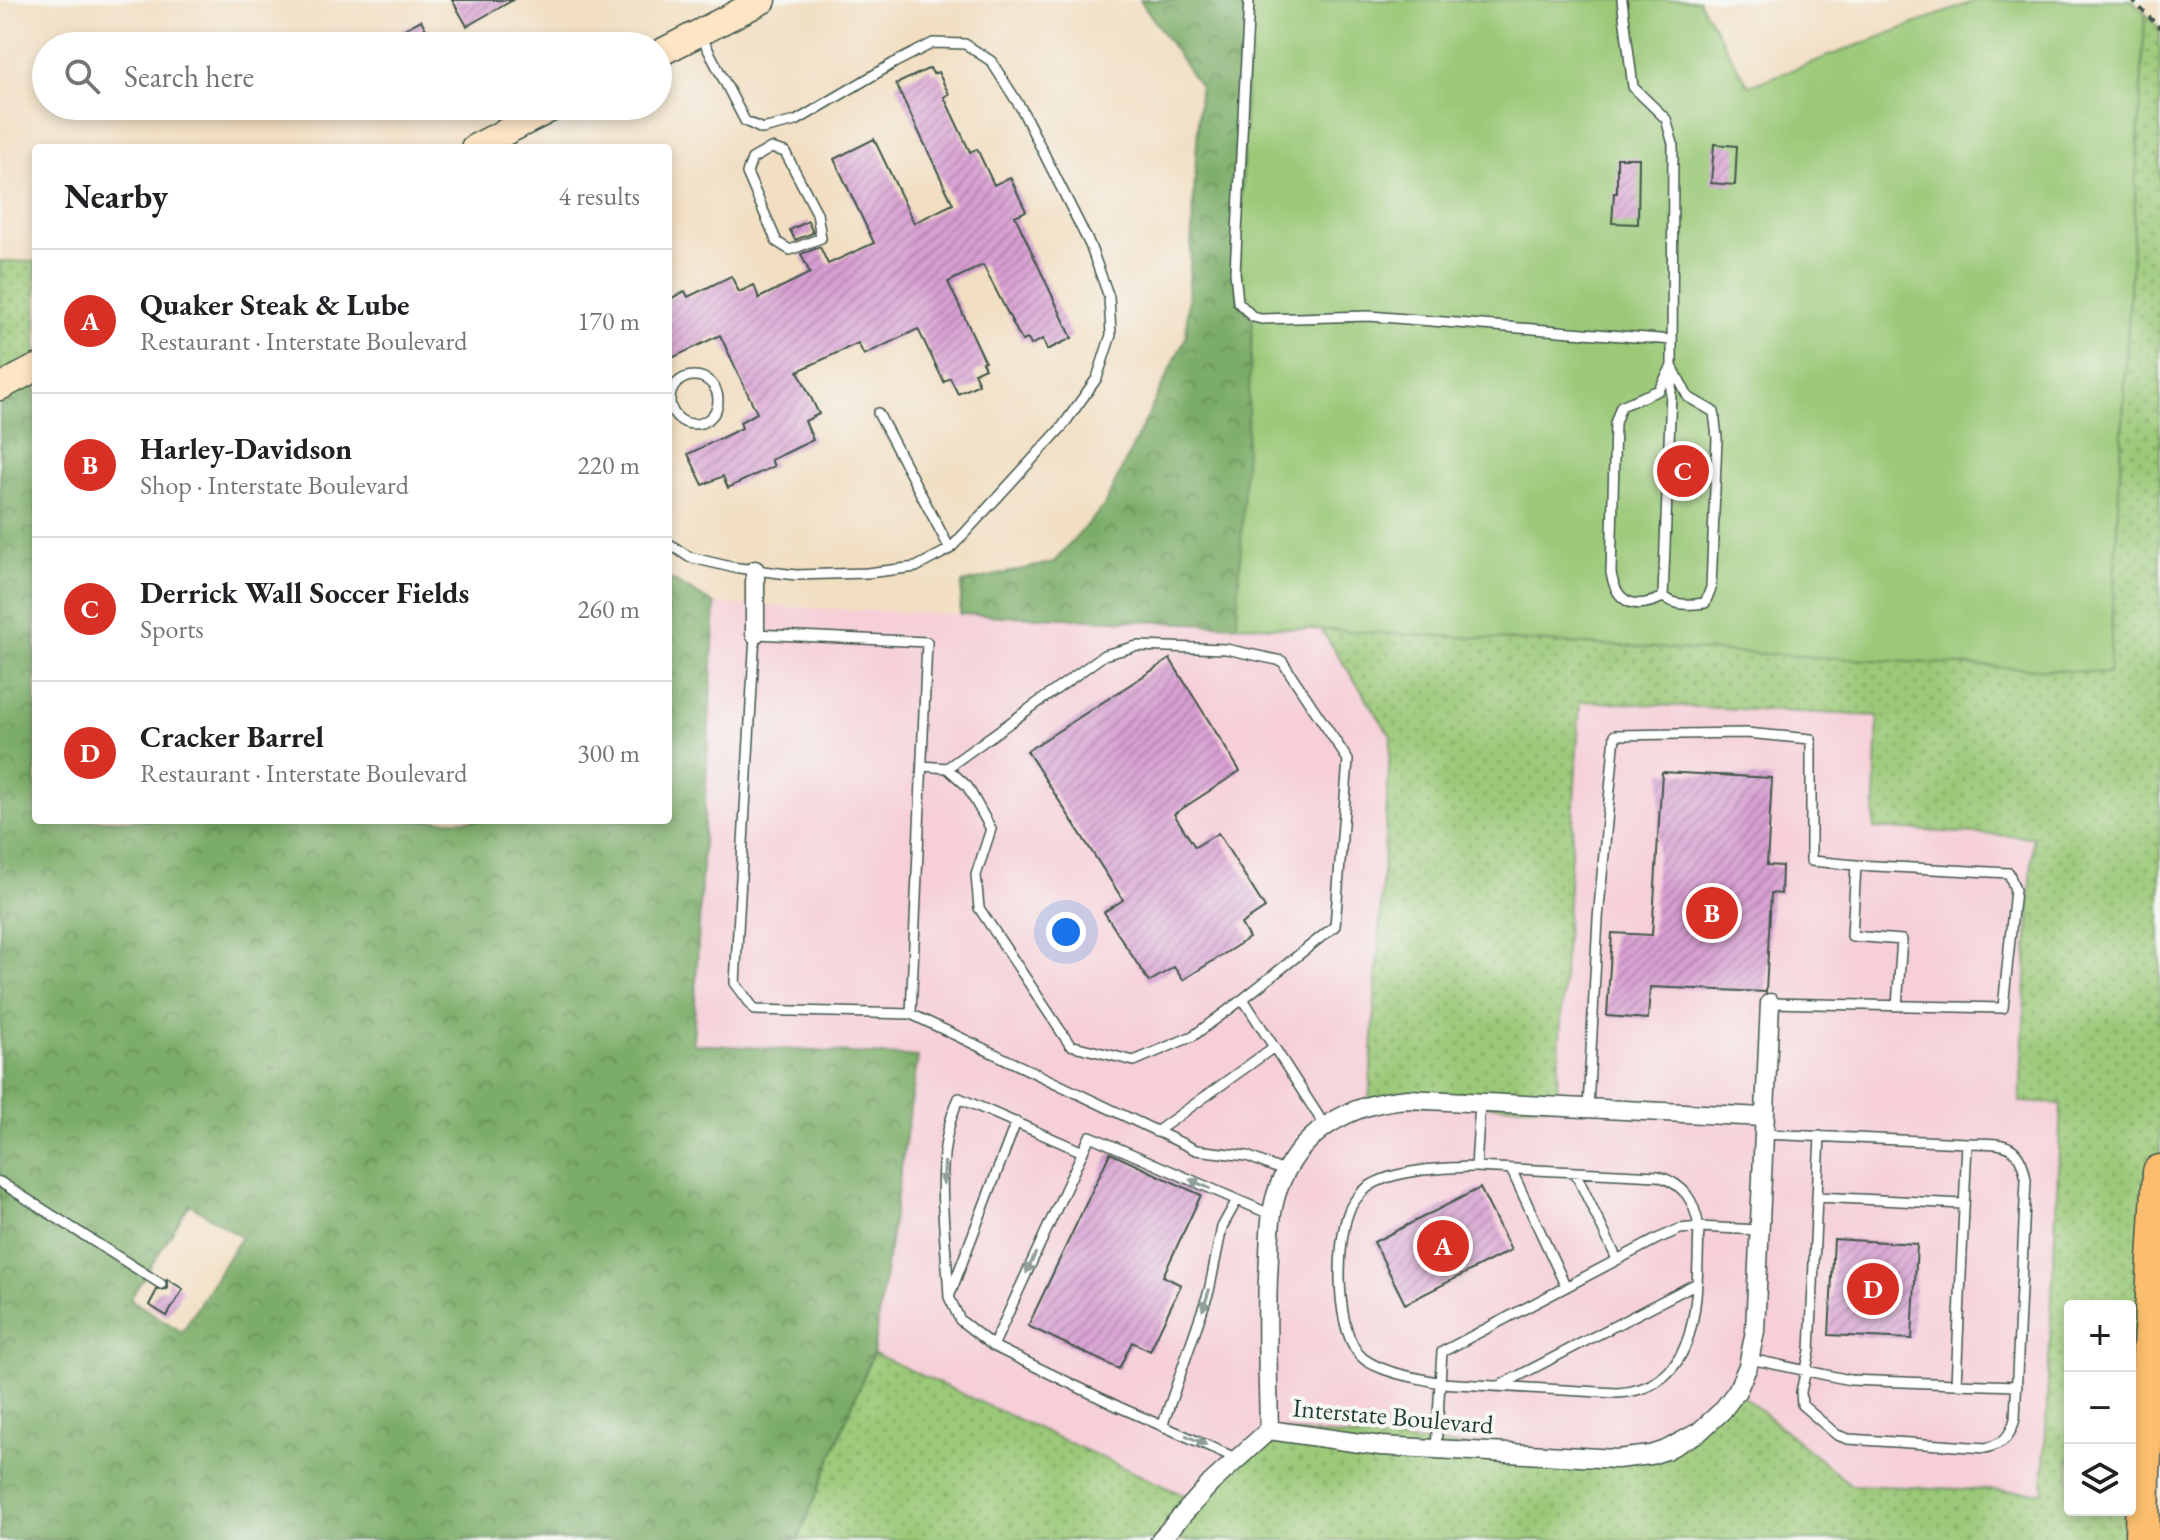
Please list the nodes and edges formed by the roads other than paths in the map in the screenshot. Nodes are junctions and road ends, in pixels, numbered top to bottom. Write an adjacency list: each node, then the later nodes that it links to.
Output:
1 (763, 0): 4 (street)
2 (1249, 0): 10 (lane)
3 (1622, 0): 10 (lane)
4 (699, 33): 5 (street); 7 (lane)
5 (672, 47)
6 (529, 120): 8 (street)
7 (762, 129): 9 (lane); 18 (lane)
8 (482, 144)
9 (771, 148): 9 (lane)
10 (1672, 340): 11 (lane)
11 (1672, 366): 20 (lane); 20 (lane); 20 (lane)
12 (32, 370): 13 (street)
13 (0, 387)
14 (672, 391): 15 (lane)
15 (672, 412)
16 (878, 413): 18 (lane)
17 (672, 546): 19 (lane)
18 (950, 549): 19 (lane)
19 (755, 570): 21 (street)
20 (1663, 597)
21 (755, 634): 22 (lane); 28 (lane)
22 (922, 766): 23 (lane); 28 (lane)
23 (947, 768): 25 (lane); 25 (lane)
24 (1856, 865): 27 (lane); 27 (lane); 31 (lane)
25 (1243, 999): 29 (lane)
26 (1770, 1003): 27 (lane); 34 (street, Interstate Boulevard)
27 (1897, 1005)
28 (911, 1014): 35 (lane)
29 (1274, 1047): 33 (lane); 35 (lane)
30 (1480, 1103): 31 (street, Interstate Boulevard); 33 (street, Interstate Boulevard); 39 (lane)
31 (1588, 1108): 34 (street, Interstate Boulevard)
32 (1016, 1122): 38 (lane); 55 (lane); 55 (lane, one-way to 55)
33 (1325, 1126): 41 (street, Interstate Boulevard)
34 (1763, 1126): 36 (lane); 50 (street, Interstate Boulevard)
35 (1156, 1132): 41 (lane)
36 (1820, 1136): 37 (lane); 45 (lane)
37 (1967, 1143): 47 (lane); 62 (lane)
38 (1083, 1152): 46 (lane, one-way to 38); 56 (lane, one-way to 56)
39 (1476, 1167): 40 (lane); 59 (lane)
40 (1511, 1169): 42 (lane); 54 (lane)
41 (1286, 1172): 48 (street, Interstate Boulevard)
42 (1575, 1172): 49 (lane); 51 (lane)
43 (2160, 1172): 67 (highway)
44 (0, 1182): 53 (lane)
45 (1817, 1197): 47 (lane); 58 (lane)
46 (1237, 1200): 48 (lane); 63 (lane, one-way to 63)
47 (1963, 1204): 60 (lane)
48 (1272, 1215): 64 (street, Interstate Boulevard)
49 (1699, 1227): 50 (lane); 51 (lane); 52 (lane)
50 (1759, 1230): 57 (street, Interstate Boulevard)
51 (1617, 1259): 54 (lane)
52 (1697, 1283): 61 (lane); 61 (lane)
53 (161, 1284)
54 (1566, 1287): 59 (lane)
55 (949, 1297): 56 (lane)
56 (993, 1346): 63 (lane)
57 (1750, 1359): 58 (lane); 65 (street, Interstate Boulevard)
58 (1806, 1372): 60 (lane); 62 (lane)
59 (1440, 1383): 61 (lane); 65 (lane)
60 (1956, 1384): 62 (lane)
61 (1498, 1386)
62 (2017, 1386)
63 (1163, 1424): 66 (lane, one-way to 66)
64 (1269, 1430): 65 (street, Interstate Boulevard); 66 (street)
65 (1436, 1449)
66 (1238, 1459): 68 (street)
67 (2143, 1474): 69 (highway); 70 (highway)
68 (1160, 1540)
69 (2124, 1540)
70 (2142, 1540)

